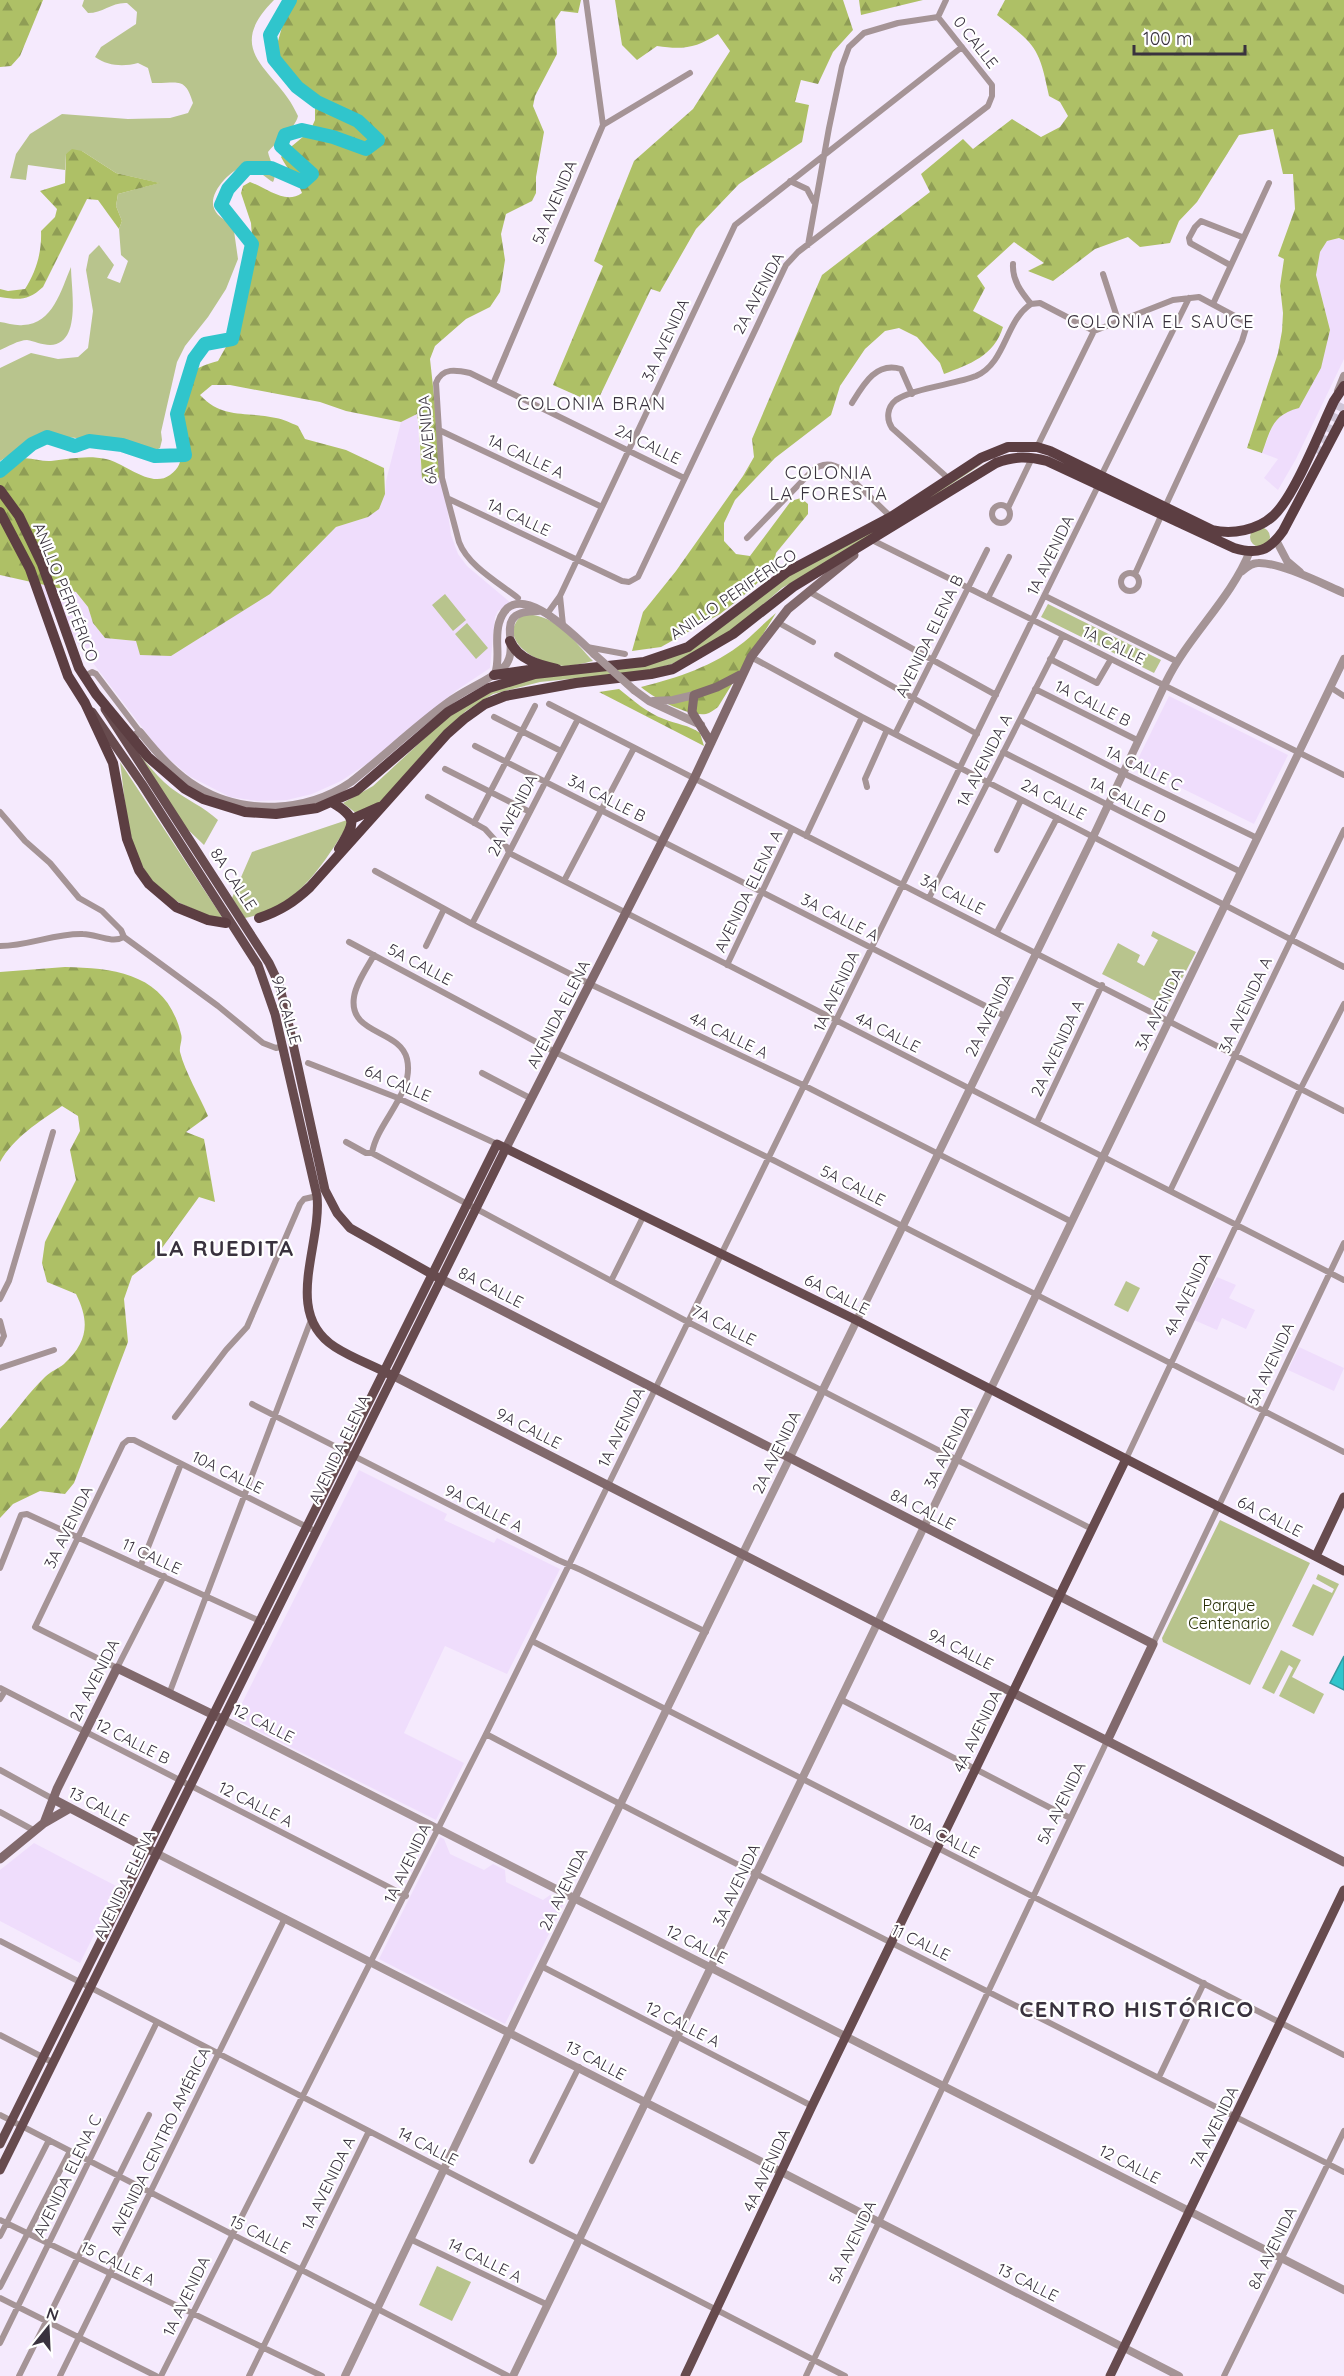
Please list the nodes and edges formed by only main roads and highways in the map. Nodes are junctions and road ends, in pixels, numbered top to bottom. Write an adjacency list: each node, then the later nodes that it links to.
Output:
1 (1344, 386): 7 (highway)
2 (1344, 415): 9 (highway)
3 (1035, 452): 6 (highway); 8 (highway, ANILLO PERIFÉRICO); 11 (highway, ANILLO PERIFÉRICO)
4 (0, 490): 15 (highway, ANILLO PERIFÉRICO)
5 (0, 512): 17 (highway, ANILLO PERIFÉRICO)
6 (1163, 512): 7 (highway); 9 (highway)
7 (1244, 530): 9 (highway)
8 (872, 540): 13 (main road, AVENIDA ELENA); 22 (highway, ANILLO PERIFÉRICO)
9 (1250, 551)
10 (510, 641): 11 (highway)
11 (563, 671): 12 (highway); 21 (highway, ANILLO PERIFÉRICO)
12 (494, 675)
13 (740, 675): 14 (main road); 16 (main road, AVENIDA ELENA)
14 (717, 687): 16 (main road); 19 (main road)
15 (96, 694): 21 (highway, ANILLO PERIFÉRICO); 30 (main road, 8A CALLE)
16 (732, 698): 18 (main road, AVENIDA ELENA)
17 (85, 703): 26 (highway, ANILLO PERIFÉRICO); 32 (main road, 9A CALLE)
18 (722, 721): 19 (main road); 20 (main road, AVENIDA ELENA)
19 (701, 725): 20 (main road)
20 (711, 743): 28 (main road, AVENIDA ELENA)
21 (333, 802): 23 (highway)
22 (383, 805): 23 (highway); 24 (highway, ANILLO PERIFÉRICO)
23 (352, 819): 24 (highway)
24 (327, 869): 25 (highway, ANILLO PERIFÉRICO)
25 (259, 918)
26 (226, 922)
27 (497, 1144): 28 (main road, 6A CALLE); 29 (main road, AVENIDA ELENA)
28 (506, 1148): 29 (main road, AVENIDA ELENA); 33 (main road, 6A CALLE)
29 (472, 1207): 30 (main road, AVENIDA ELENA); 31 (main road, AVENIDA ELENA)
30 (432, 1274): 31 (main road, 8A CALLE); 32 (main road, AVENIDA ELENA)
31 (441, 1279): 32 (main road, AVENIDA ELENA); 37 (main road, 8A CALLE)
32 (388, 1373): 38 (main road, AVENIDA ELENA); 41 (main road, 9A CALLE)
33 (1126, 1459): 35 (main road, 6A CALLE); 37 (main road, 4A AVENIDA)
34 (1344, 1497): 35 (main road)
35 (1316, 1556): 36 (main road, 6A CALLE)
36 (1344, 1571)
37 (1060, 1596): 39 (main road, 8A CALLE); 41 (main road, 4A AVENIDA)
38 (264, 1623): 42 (main road, AVENIDA ELENA); 43 (main road, AVENIDA ELENA)
39 (1153, 1644): 44 (main road, 5A AVENIDA)
40 (117, 1668): 42 (main road, 12 CALLE); 45 (main road, 2A AVENIDA)
41 (1013, 1692): 44 (main road, 9A CALLE); 55 (main road, 4A AVENIDA)
42 (213, 1715): 43 (main road, 12 CALLE); 48 (main road, AVENIDA ELENA)
43 (222, 1719): 49 (main road, AVENIDA ELENA)
44 (1107, 1741): 51 (main road, 9A CALLE)
45 (53, 1798): 46 (main road, 13 CALLE); 47 (main road, 2A AVENIDA)
46 (70, 1808): 47 (main road); 48 (main road, 13 CALLE)
47 (44, 1823): 50 (main road)
48 (147, 1848): 49 (main road, 13 CALLE); 53 (main road, AVENIDA ELENA)
49 (156, 1853): 54 (main road, AVENIDA ELENA)
50 (2, 1856)
51 (1344, 1862)
52 (1344, 1890): 56 (main road, 7A AVENIDA)
53 (0, 2144)
54 (0, 2170)
55 (685, 2376)
56 (1110, 2376)

